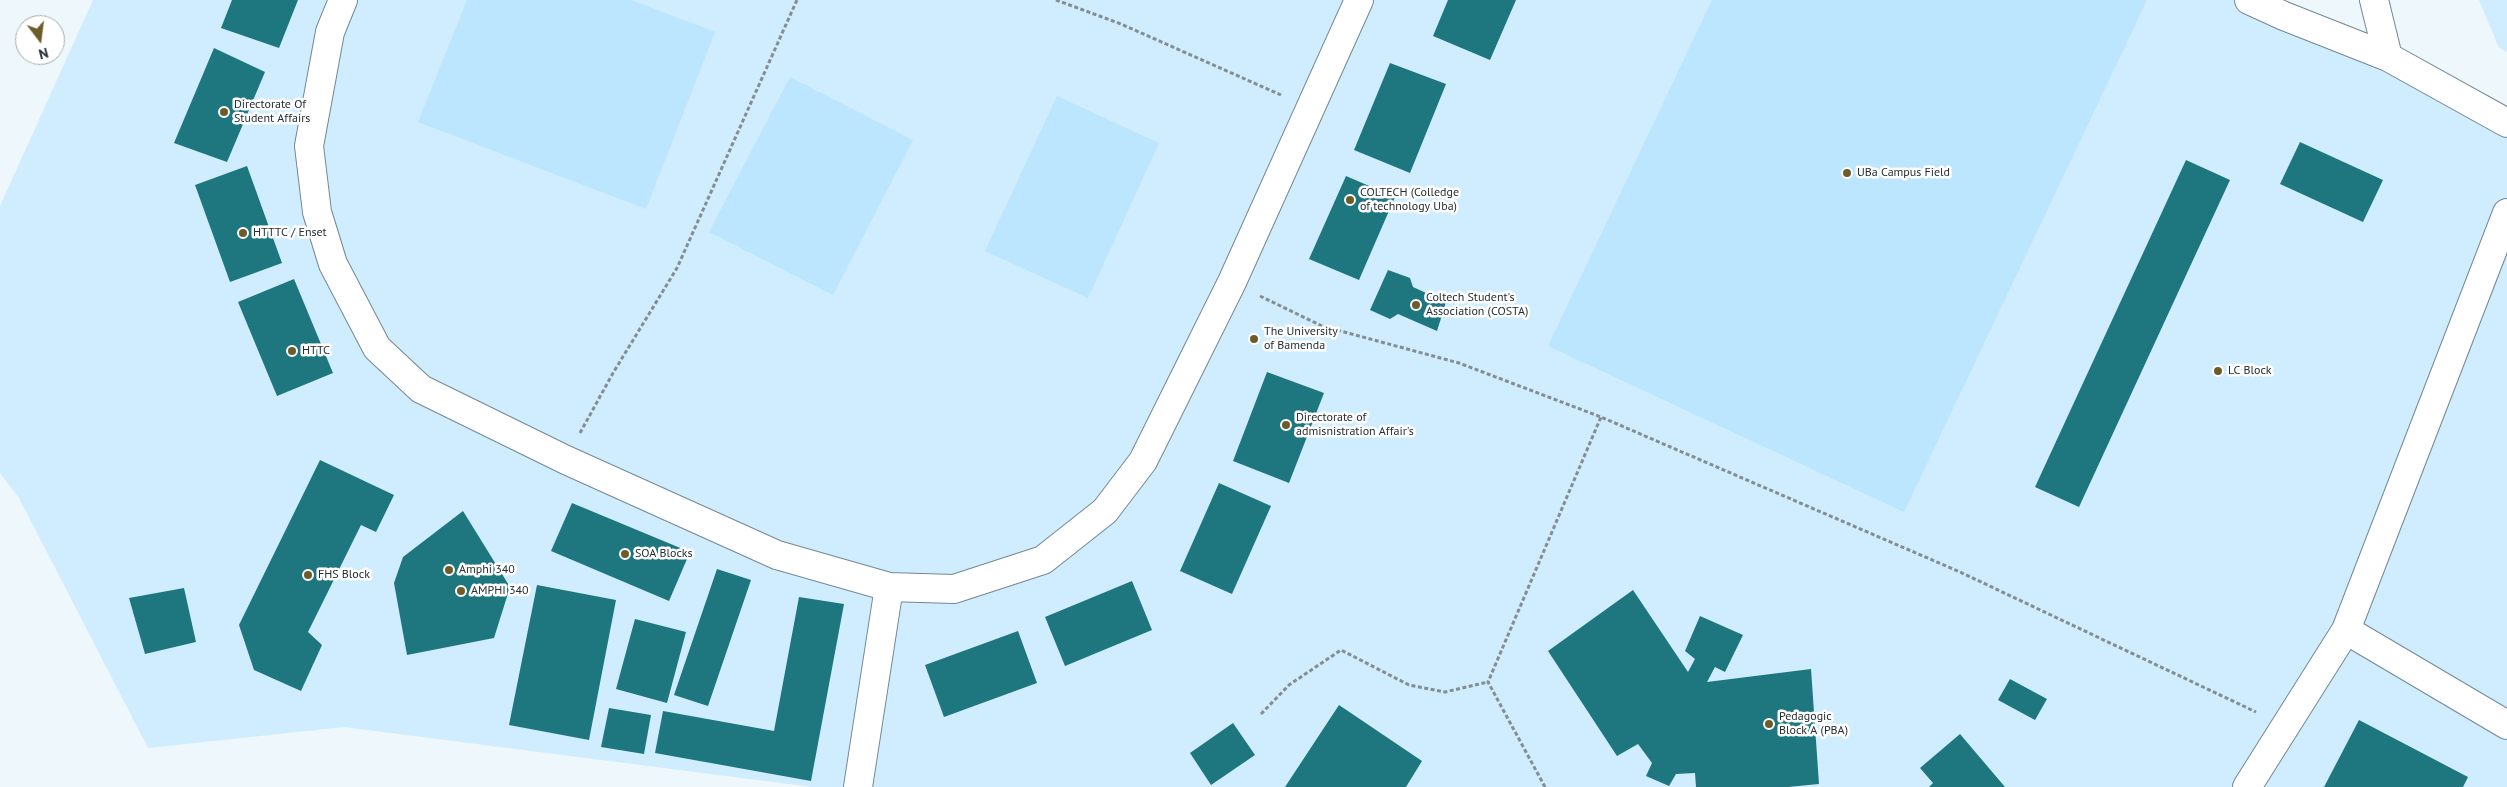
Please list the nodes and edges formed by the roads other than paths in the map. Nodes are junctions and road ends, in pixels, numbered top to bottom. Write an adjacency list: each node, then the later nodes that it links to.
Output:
1 (343, 0): 9 (street)
2 (1360, 0): 9 (street)
3 (2249, 0): 5 (street)
4 (2374, 0): 6 (street)
5 (2288, 8): 6 (street)
6 (2388, 57): 7 (street)
7 (2507, 123)
8 (2507, 213): 10 (street)
9 (890, 587): 12 (street)
10 (2346, 630): 11 (street); 13 (street)
11 (2507, 725)
12 (858, 787)
13 (2247, 787)

